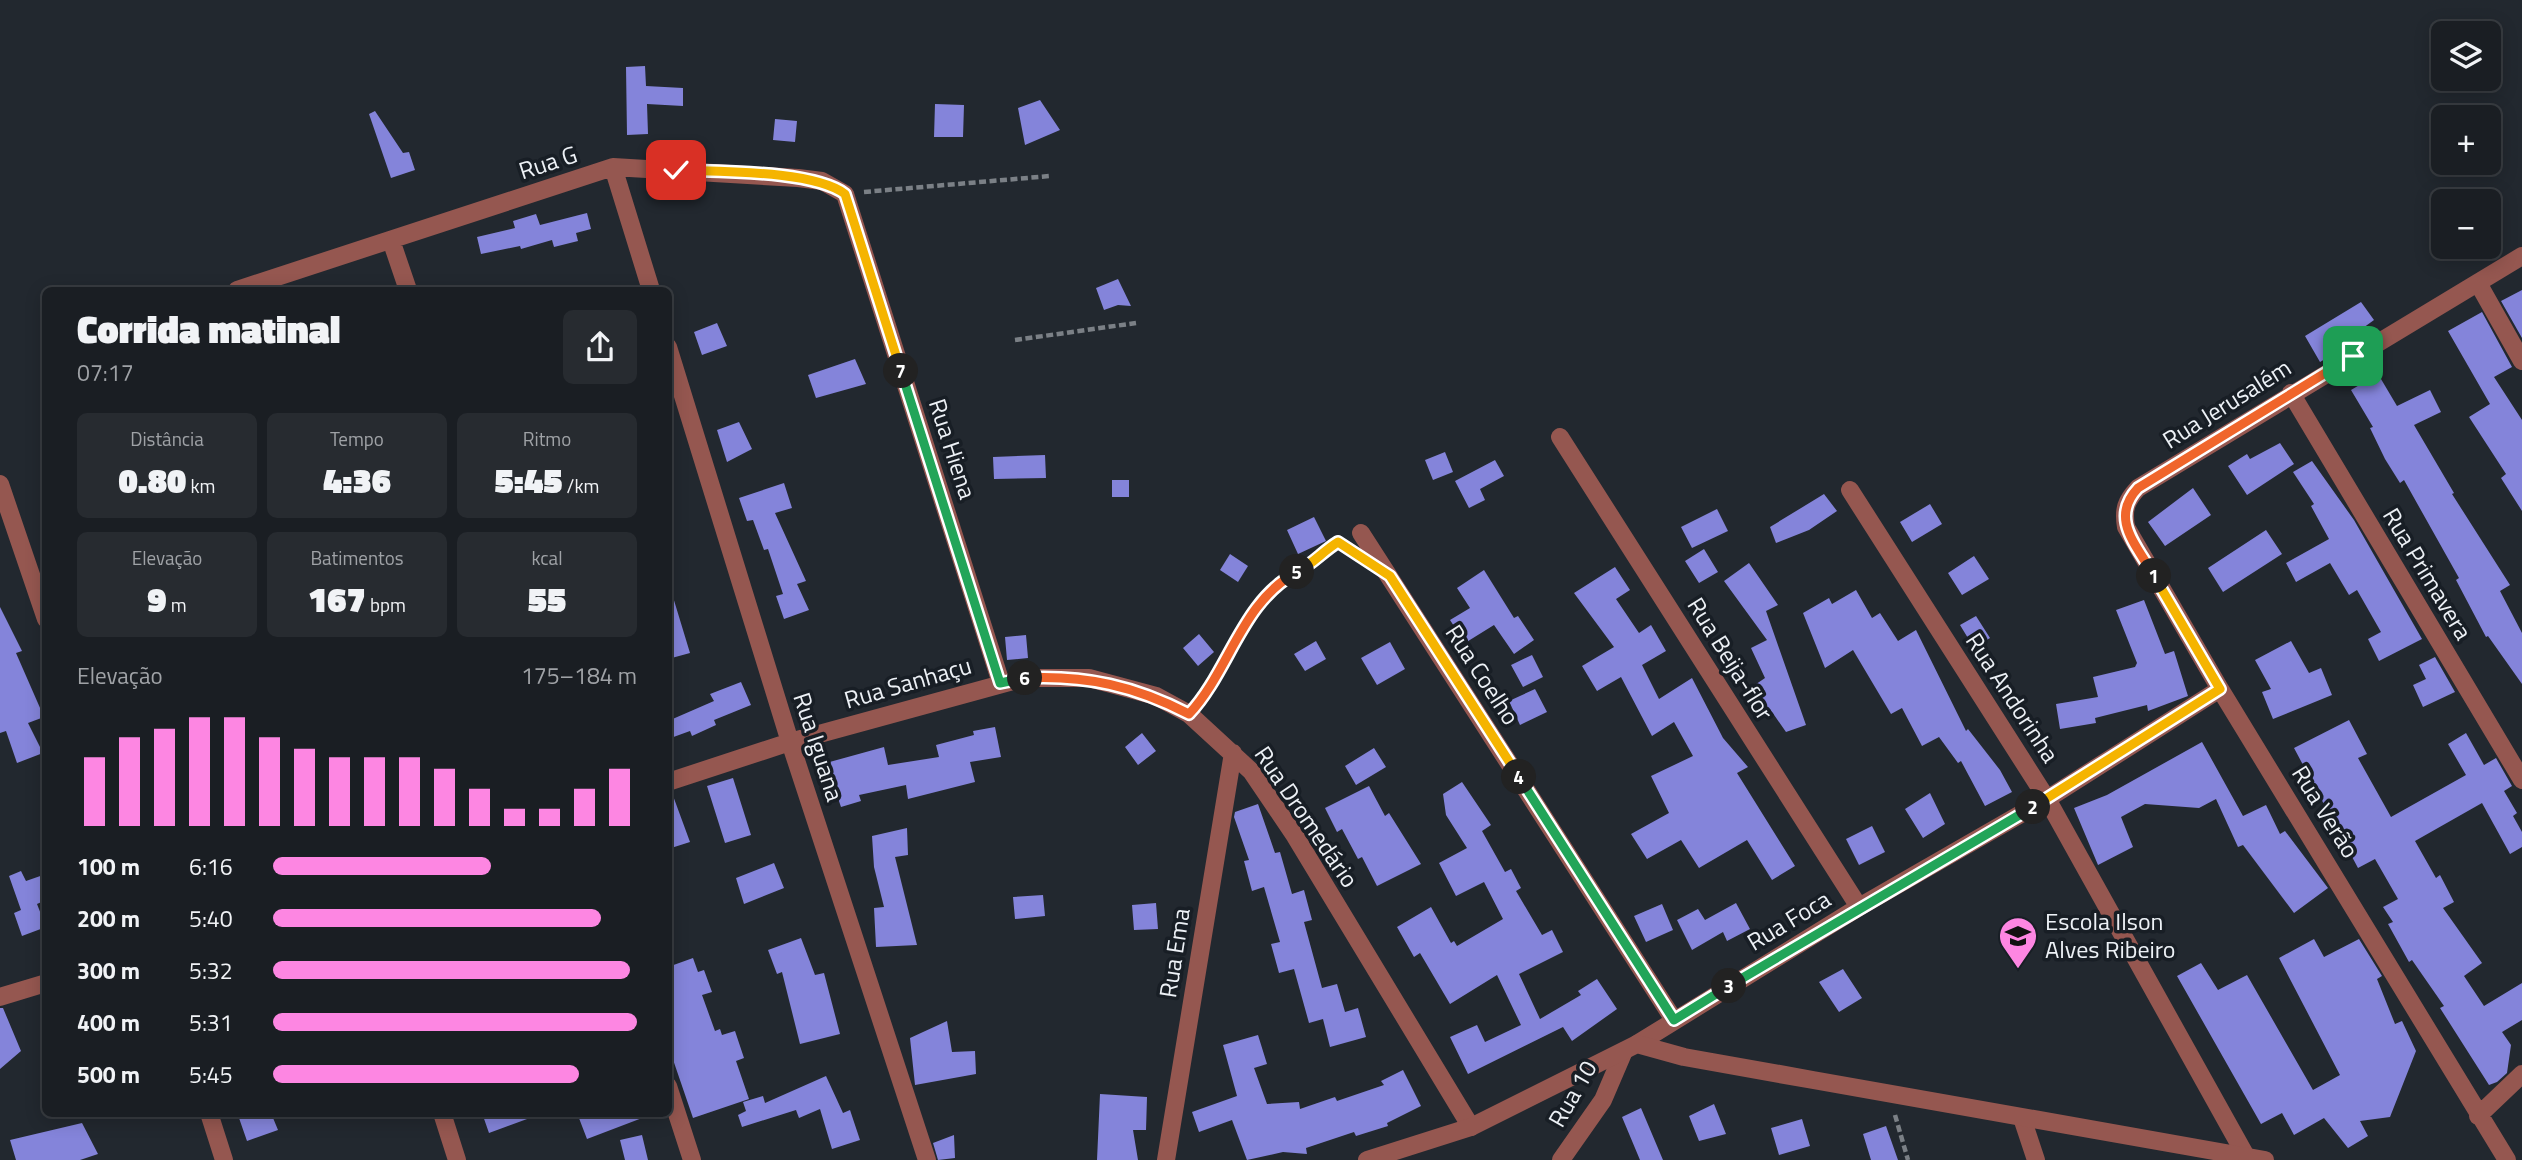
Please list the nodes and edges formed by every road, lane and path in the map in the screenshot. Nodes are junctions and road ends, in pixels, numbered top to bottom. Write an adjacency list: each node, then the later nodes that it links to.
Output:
1 (613, 167): 3 (street, Rua G); 4 (street, Rua G); 9 (street)
2 (1050, 176): 3 (path)
3 (845, 194): 22 (street, Rua Hiena)
4 (391, 240): 7 (street, Rua G); 8 (street)
5 (2522, 256): 6 (street, Rua Jerusalém)
6 (2478, 283): 13 (street); 14 (street, Rua Jerusalém)
7 (246, 287)
8 (407, 287)
9 (650, 287)
10 (1136, 323): 11 (path)
11 (1015, 340)
12 (672, 360): 25 (street, Rua Iguana)
13 (2522, 361)
14 (2291, 393): 17 (street, Rua Jerusalém); 27 (street, Rua Primavera)
15 (1560, 437): 30 (street, Rua Beija-flor)
16 (0, 484): 21 (street)
17 (2138, 488): 23 (street, Rua Verão)
18 (1850, 490): 29 (street, Rua Andorinha)
19 (1361, 533): 33 (street, Rua Coelho)
20 (1348, 549): 24 (path)
21 (42, 606)
22 (1000, 683): 24 (street, Rua Dromedário); 25 (street, Rua Sanhaçu)
23 (2220, 689): 29 (street, Rua Foca); 38 (street, Rua Verão)
24 (1189, 714): 26 (street, Rua Dromedário)
25 (790, 742): 28 (street, Rua Sanhaçu); 47 (street, Rua Iguana)
26 (1233, 753): 42 (street, Rua Dromedário); 48 (street, Rua Ema)
27 (2522, 780)
28 (672, 781)
29 (2047, 799): 30 (street, Rua Foca); 43 (street, Rua Andorinha)
30 (1859, 908): 33 (street, Rua Foca)
31 (42, 984): 32 (street)
32 (0, 997)
33 (1674, 1020): 34 (street, Rua Foca)
34 (1631, 1048): 36 (street); 42 (street, Rua Foca); 50 (street, Rua 10)
35 (2522, 1074): 38 (street)
36 (1888, 1094): 41 (street); 51 (path)
37 (672, 1098): 46 (street)
38 (2478, 1116): 53 (street, Rua Verão)
39 (210, 1117): 44 (street)
40 (443, 1117): 45 (street)
41 (2022, 1118): 43 (street); 52 (street)
42 (1471, 1127): 49 (street, Rua Foca)
43 (2256, 1159)
44 (224, 1160)
45 (457, 1160)
46 (692, 1160)
47 (927, 1160)
48 (1166, 1160)
49 (1367, 1160)
50 (1561, 1160)
51 (1908, 1160)
52 (2036, 1160)
53 (2507, 1160)

